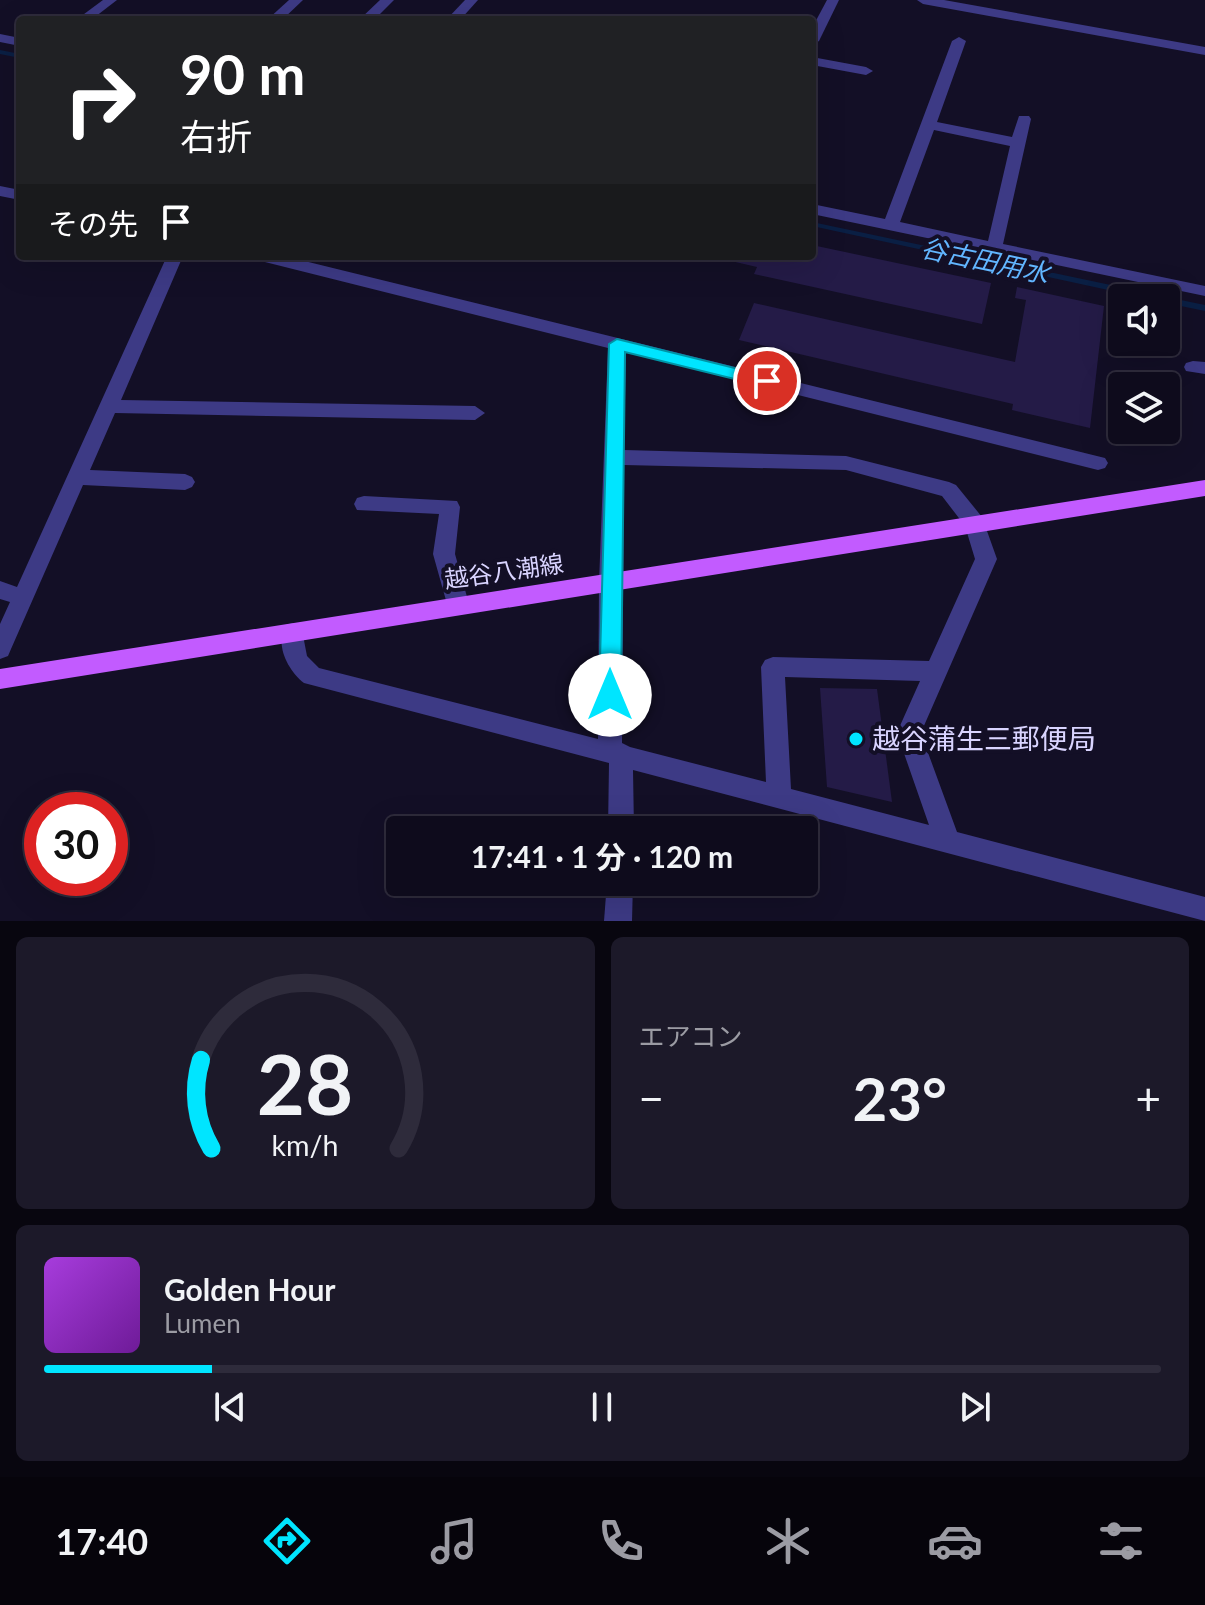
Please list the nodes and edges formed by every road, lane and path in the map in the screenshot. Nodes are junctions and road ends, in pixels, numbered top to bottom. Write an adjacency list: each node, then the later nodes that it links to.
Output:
1 (111, 0): 9 (street)
2 (297, 0): 10 (street)
3 (388, 0): 11 (street)
4 (472, 0): 12 (street)
5 (833, 0): 13 (street)
6 (923, 0): 8 (street)
7 (997, 0): 8 (street)
8 (949, 5): 15 (street)
9 (89, 16)
10 (279, 16)
11 (370, 16)
12 (457, 16)
13 (816, 33)
14 (959, 41): 19 (street)
15 (1205, 51)
16 (816, 62): 17 (street)
17 (866, 71)
18 (1024, 119): 20 (street)
19 (929, 125): 20 (street); 22 (street)
20 (1019, 143): 23 (street)
21 (816, 210): 22 (street)
22 (891, 226): 23 (street)
23 (994, 249): 26 (street)
24 (173, 260): 28 (street)
25 (279, 260): 27 (street)
26 (1205, 291)
27 (617, 344): 30 (street); 31 (street)
28 (106, 406): 29 (street); 32 (street)
29 (475, 413)
30 (614, 457): 36 (street); 37 (street)
31 (1098, 463)
32 (75, 477): 33 (street); 39 (street)
33 (185, 482)
34 (1205, 488): 36 (main road, 越谷八潮線)
35 (364, 504): 40 (street)
36 (975, 523): 37 (main road, 越谷八潮線); 43 (street)
37 (610, 583): 40 (main road, 越谷八潮線); 45 (street)
38 (0, 590): 39 (street)
39 (23, 598): 42 (street)
40 (458, 604): 41 (main road, 越谷八潮線)
41 (293, 632): 44 (main road, 越谷八潮線); 45 (street)
42 (0, 649)
43 (938, 671): 46 (street); 48 (street)
44 (0, 679)
45 (615, 752): 46 (street); 47 (street)
46 (779, 799): 48 (street)
47 (620, 816)
48 (948, 843): 50 (street)
49 (619, 896): 51 (street)
50 (1205, 910)
51 (618, 921)

